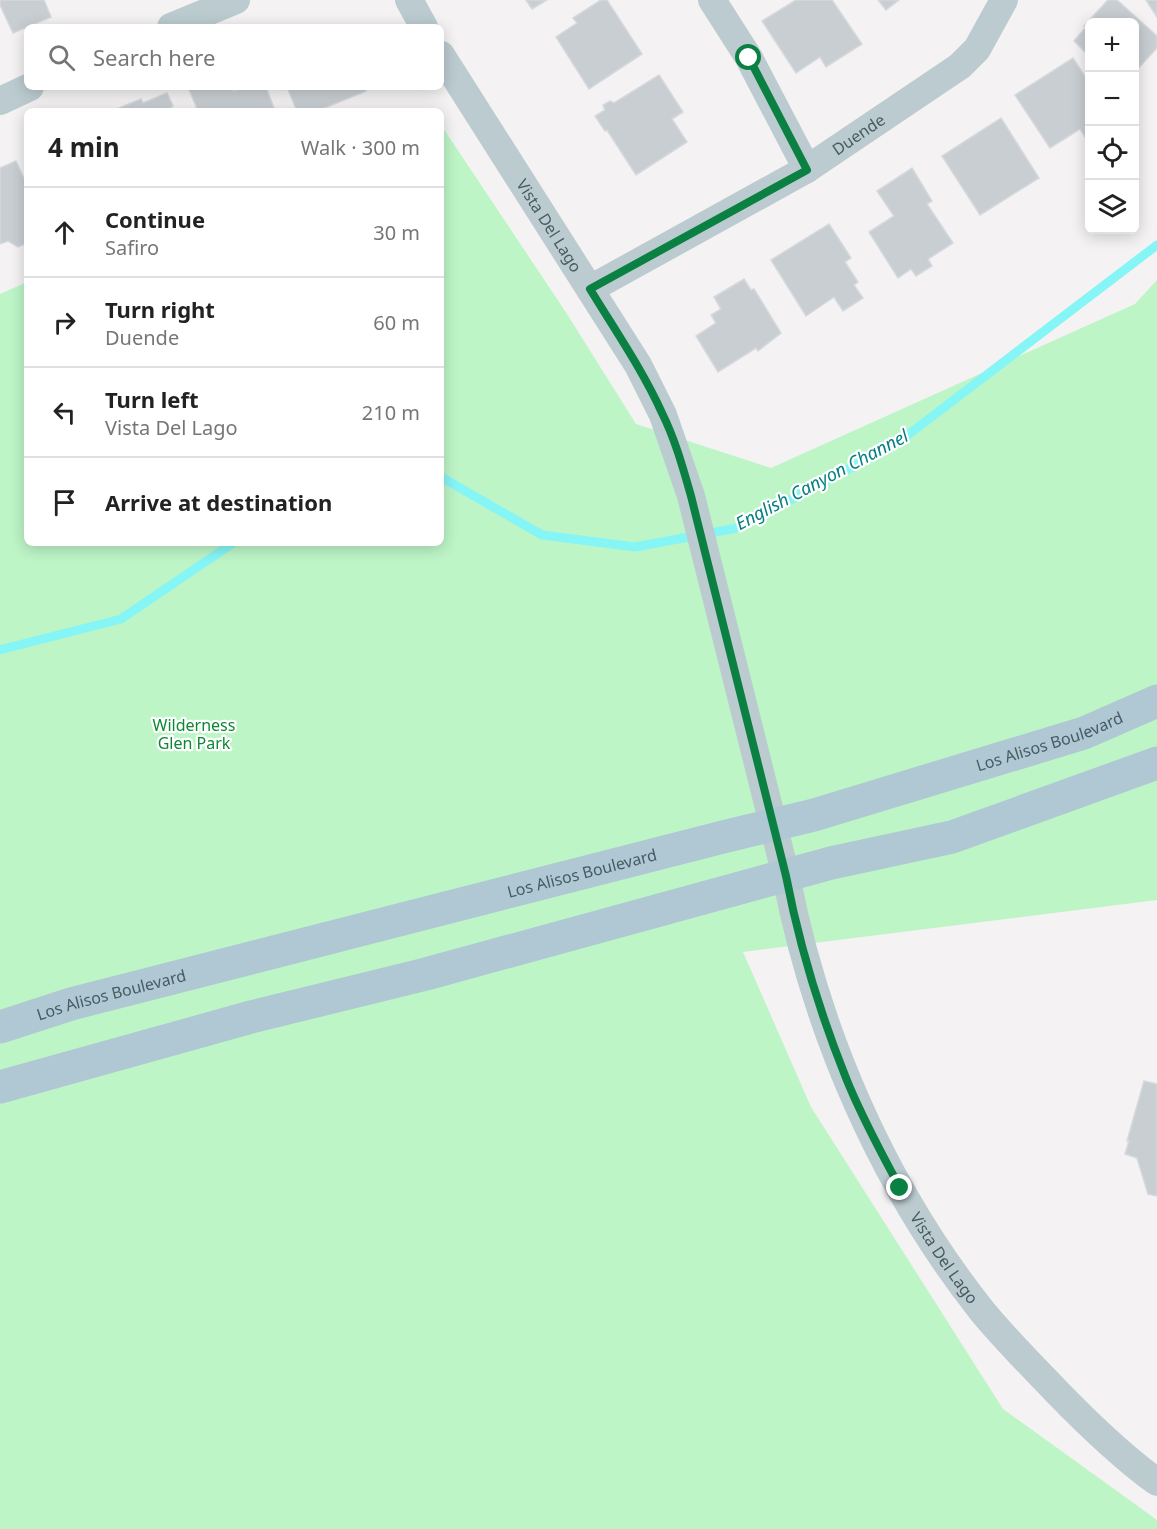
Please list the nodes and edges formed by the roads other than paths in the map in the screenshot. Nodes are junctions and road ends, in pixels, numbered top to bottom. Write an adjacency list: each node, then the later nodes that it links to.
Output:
1 (236, 0): 5 (street)
2 (409, 0): 6 (street)
3 (712, 0): 10 (street)
4 (1004, 0): 10 (street, Duende)
5 (178, 24)
6 (422, 24)
7 (444, 60): 11 (street, Vista Del Lago)
8 (24, 90): 9 (street)
9 (0, 101)
10 (807, 170): 11 (street, Duende)
11 (590, 289): 14 (street, Vista Del Lago)
12 (1157, 701): 14 (main road, Los Alisos Boulevard)
13 (1157, 763): 15 (main road)
14 (773, 824): 15 (street, Vista Del Lago); 16 (main road, Los Alisos Boulevard)
15 (786, 876): 17 (main road); 18 (street, Vista Del Lago)
16 (0, 1027)
17 (0, 1087)
18 (1157, 1482)

